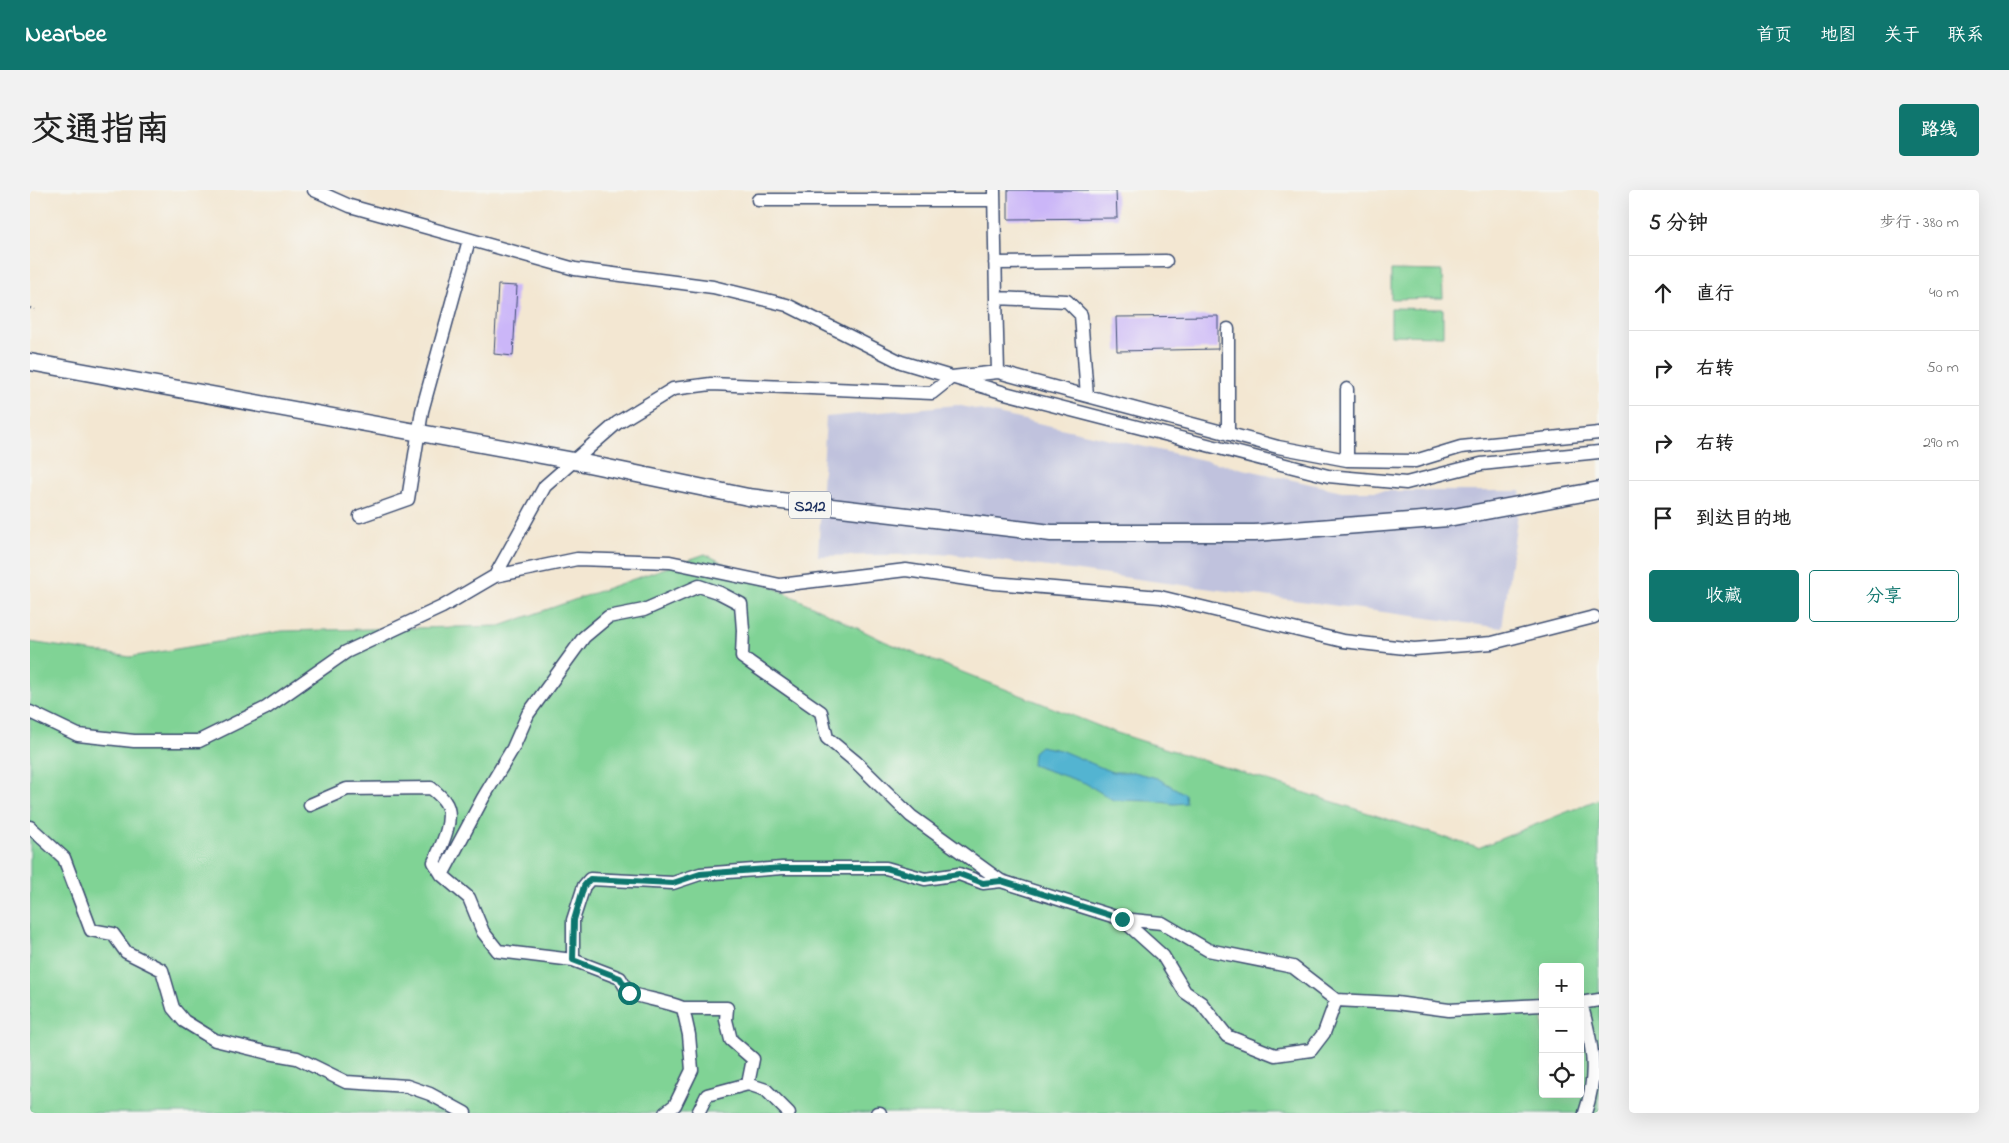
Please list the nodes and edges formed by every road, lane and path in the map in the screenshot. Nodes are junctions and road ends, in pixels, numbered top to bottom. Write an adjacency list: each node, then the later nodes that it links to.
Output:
1 (314, 190): 5 (street)
2 (853, 195): 3 (street); 4 (street)
3 (994, 195): 7 (street)
4 (758, 200)
5 (469, 240): 14 (street); 23 (street)
6 (1166, 261): 7 (street)
7 (995, 264): 8 (street)
8 (996, 298): 13 (street); 16 (street)
9 (30, 308): 10 (path)
10 (36, 310)
11 (1228, 329): 18 (street)
12 (30, 362): 21 (main road, S212)
13 (998, 372): 14 (street); 16 (street)
14 (952, 377): 19 (street); 21 (street)
15 (1347, 390): 20 (street)
16 (1087, 396): 18 (street)
17 (1599, 433): 20 (street)
18 (1228, 434): 20 (street)
19 (1599, 452)
20 (1346, 460)
21 (574, 461): 22 (main road, S212); 24 (street)
22 (1599, 490)
23 (360, 516)
24 (494, 576): 25 (street); 26 (street)
25 (1594, 616)
26 (30, 712)
27 (310, 805): 29 (street)
28 (30, 827): 40 (street)
29 (442, 875): 30 (street); 32 (street)
30 (1001, 881): 31 (street); 32 (street)
31 (1122, 919): 33 (street); 33 (street)
32 (573, 960): 37 (street)
33 (1336, 1000): 36 (street)
34 (1599, 1000): 35 (street)
35 (1584, 1002)
36 (1539, 1005)
37 (683, 1008): 39 (street); 41 (street)
38 (1582, 1008): 44 (street)
39 (748, 1084): 42 (street); 43 (street)
40 (465, 1113)
41 (665, 1113)
42 (698, 1113)
43 (789, 1113)
44 (1585, 1113)

